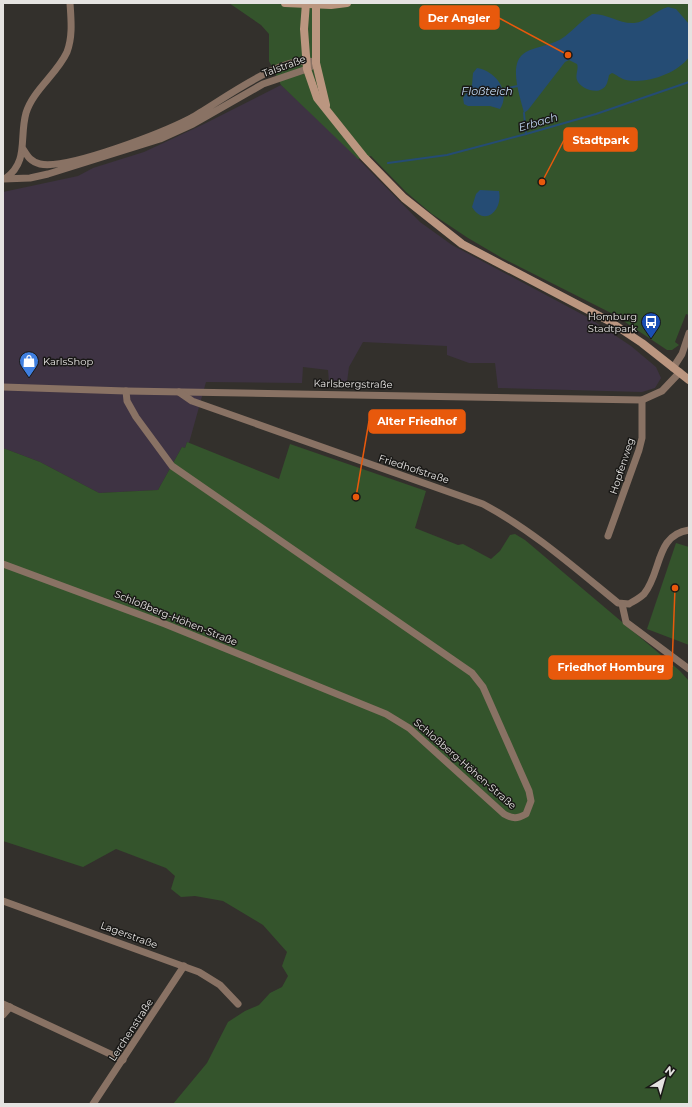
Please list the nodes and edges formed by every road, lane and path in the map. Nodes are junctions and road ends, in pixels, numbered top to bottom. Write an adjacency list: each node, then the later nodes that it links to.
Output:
1 (70, 3): 10 (street)
2 (285, 3): 4 (main road)
3 (346, 3): 5 (main road)
4 (306, 4): 5 (main road); 6 (main road)
5 (316, 4): 7 (main road)
6 (306, 59): 7 (street, Talstraße); 8 (main road); 10 (street, Talstraße)
7 (316, 63): 8 (street, Talstraße); 9 (main road)
8 (307, 69): 9 (main road); 11 (street, Talstraße)
9 (329, 113): 13 (main road)
10 (23, 149): 11 (street)
11 (5, 178)
12 (689, 333): 13 (street, Karlsbergstraße)
13 (676, 370): 14 (main road); 18 (street, Karlsbergstraße)
14 (689, 380)
15 (3, 387): 16 (street, Karlsbergstraße)
16 (126, 391): 17 (street, Karlsbergstraße); 21 (street, Schloßberg-Höhen-Straße)
17 (179, 392): 18 (street, Karlsbergstraße); 22 (street, Friedhofstraße)
18 (642, 400): 20 (street, Hopfenweg)
19 (689, 530): 22 (street)
20 (608, 536)
21 (3, 564)
22 (622, 604): 23 (street)
23 (689, 669)
24 (3, 901): 25 (street, Lagerstraße)
25 (184, 966): 26 (street, Lagerstraße); 29 (street, Lerchenstraße)
26 (238, 1004)
27 (7, 1005): 28 (street); 29 (street)
28 (3, 1015)
29 (123, 1060): 30 (street, Lerchenstraße)
30 (93, 1104)

